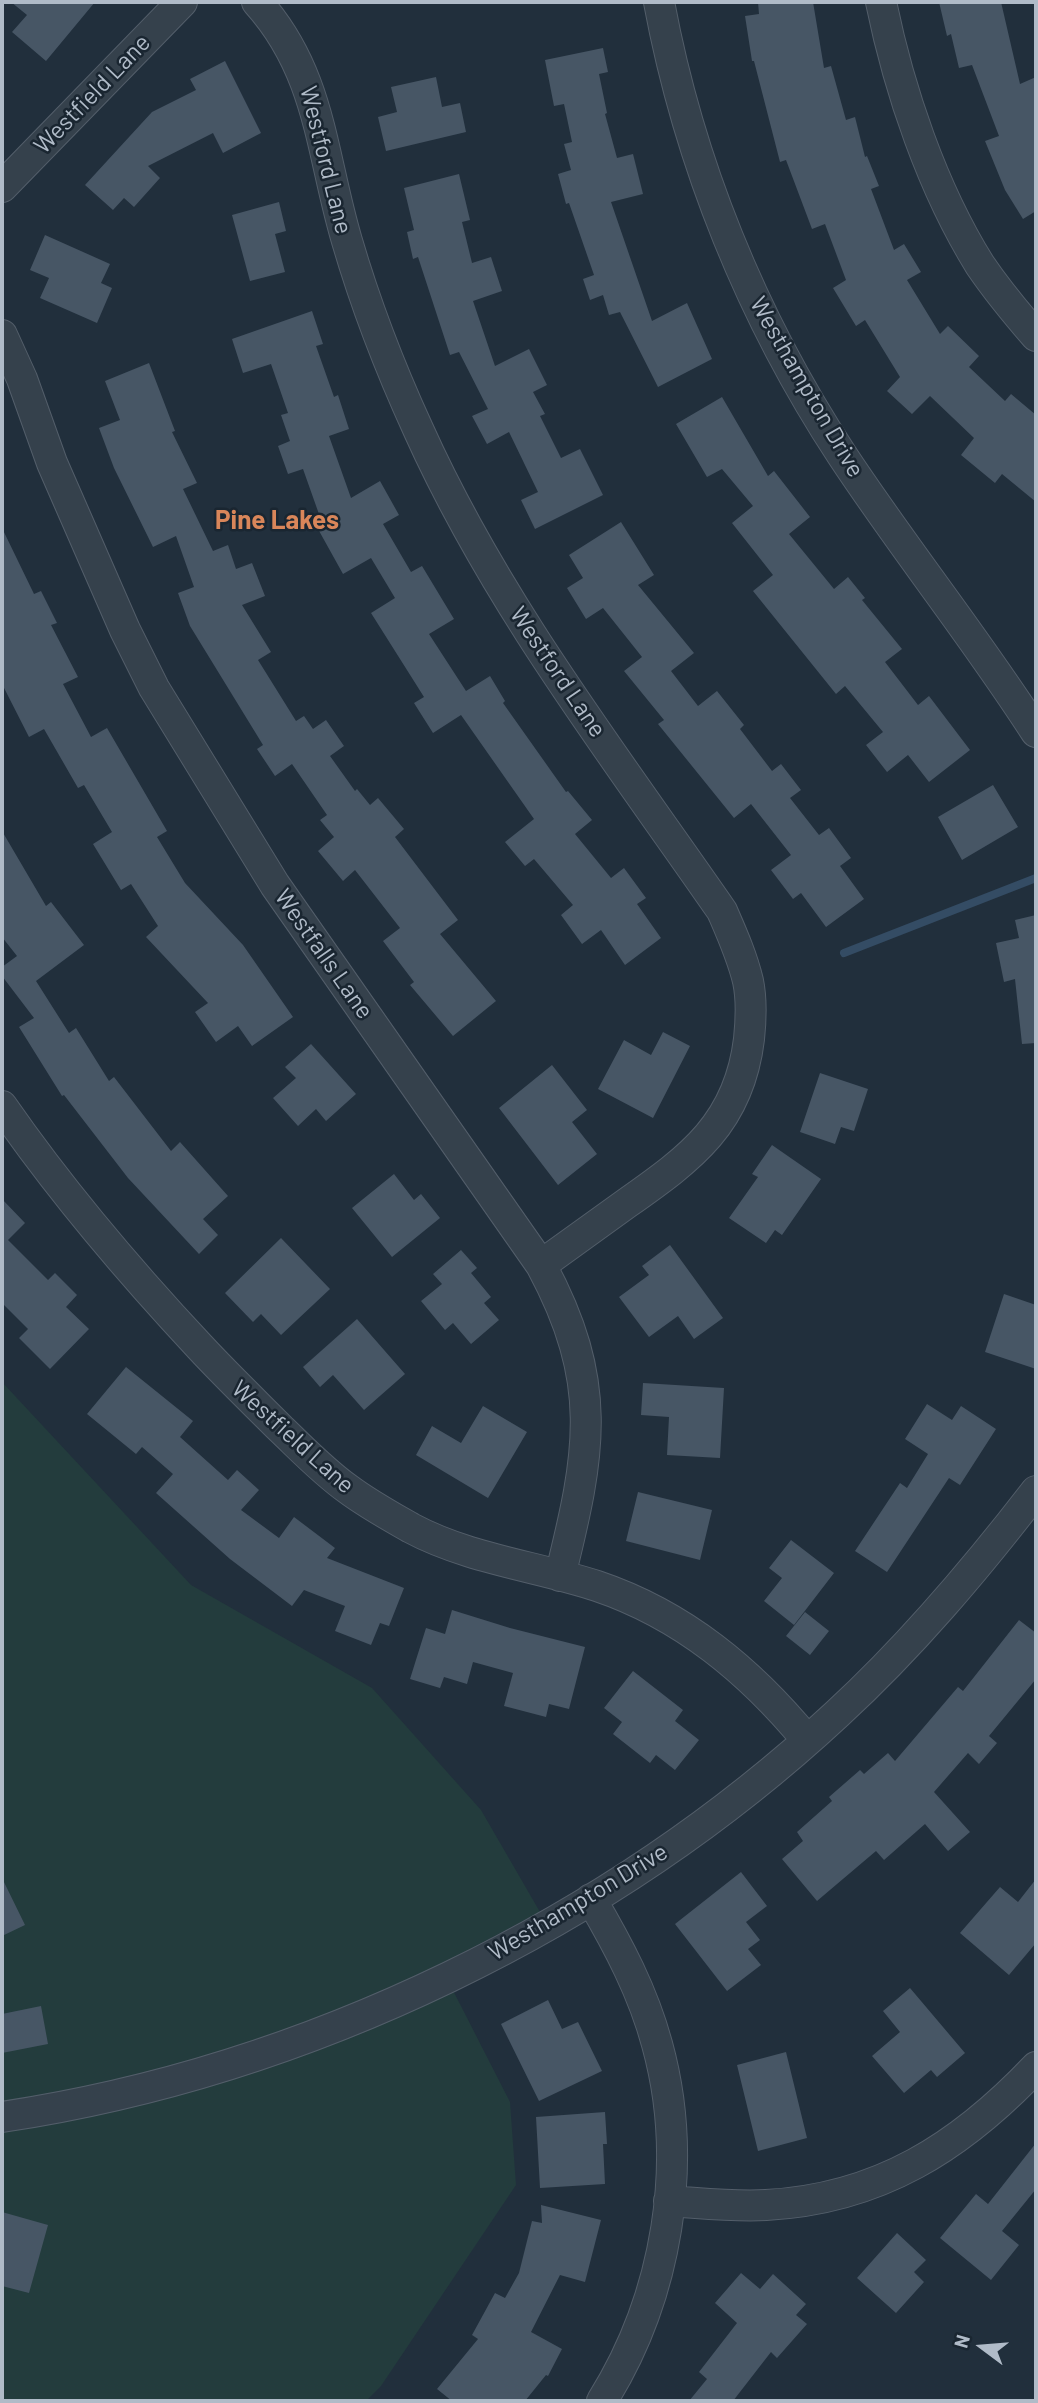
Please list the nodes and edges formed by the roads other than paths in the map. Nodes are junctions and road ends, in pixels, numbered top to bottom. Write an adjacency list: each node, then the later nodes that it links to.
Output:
1 (182, 2): 5 (street, Westfield Lane)
2 (257, 2): 10 (street, Westford Lane)
3 (659, 2): 8 (street, Westhampton Drive)
4 (881, 2): 7 (street)
5 (2, 187)
6 (2, 335): 10 (street, Westfalls Lane)
7 (1036, 336)
8 (1036, 732)
9 (2, 1106): 12 (street, Westfield Lane)
10 (541, 1265): 12 (street, Westfalls Lane)
11 (1036, 1491): 13 (street, Westhampton Drive)
12 (560, 1576): 13 (street, Westfield Lane)
13 (807, 1740): 14 (street, Westhampton Drive)
14 (591, 1899): 16 (street, Westhampton Drive); 17 (street)
15 (1036, 2067): 17 (street)
16 (2, 2117)
17 (669, 2201): 18 (street)
18 (602, 2401)

